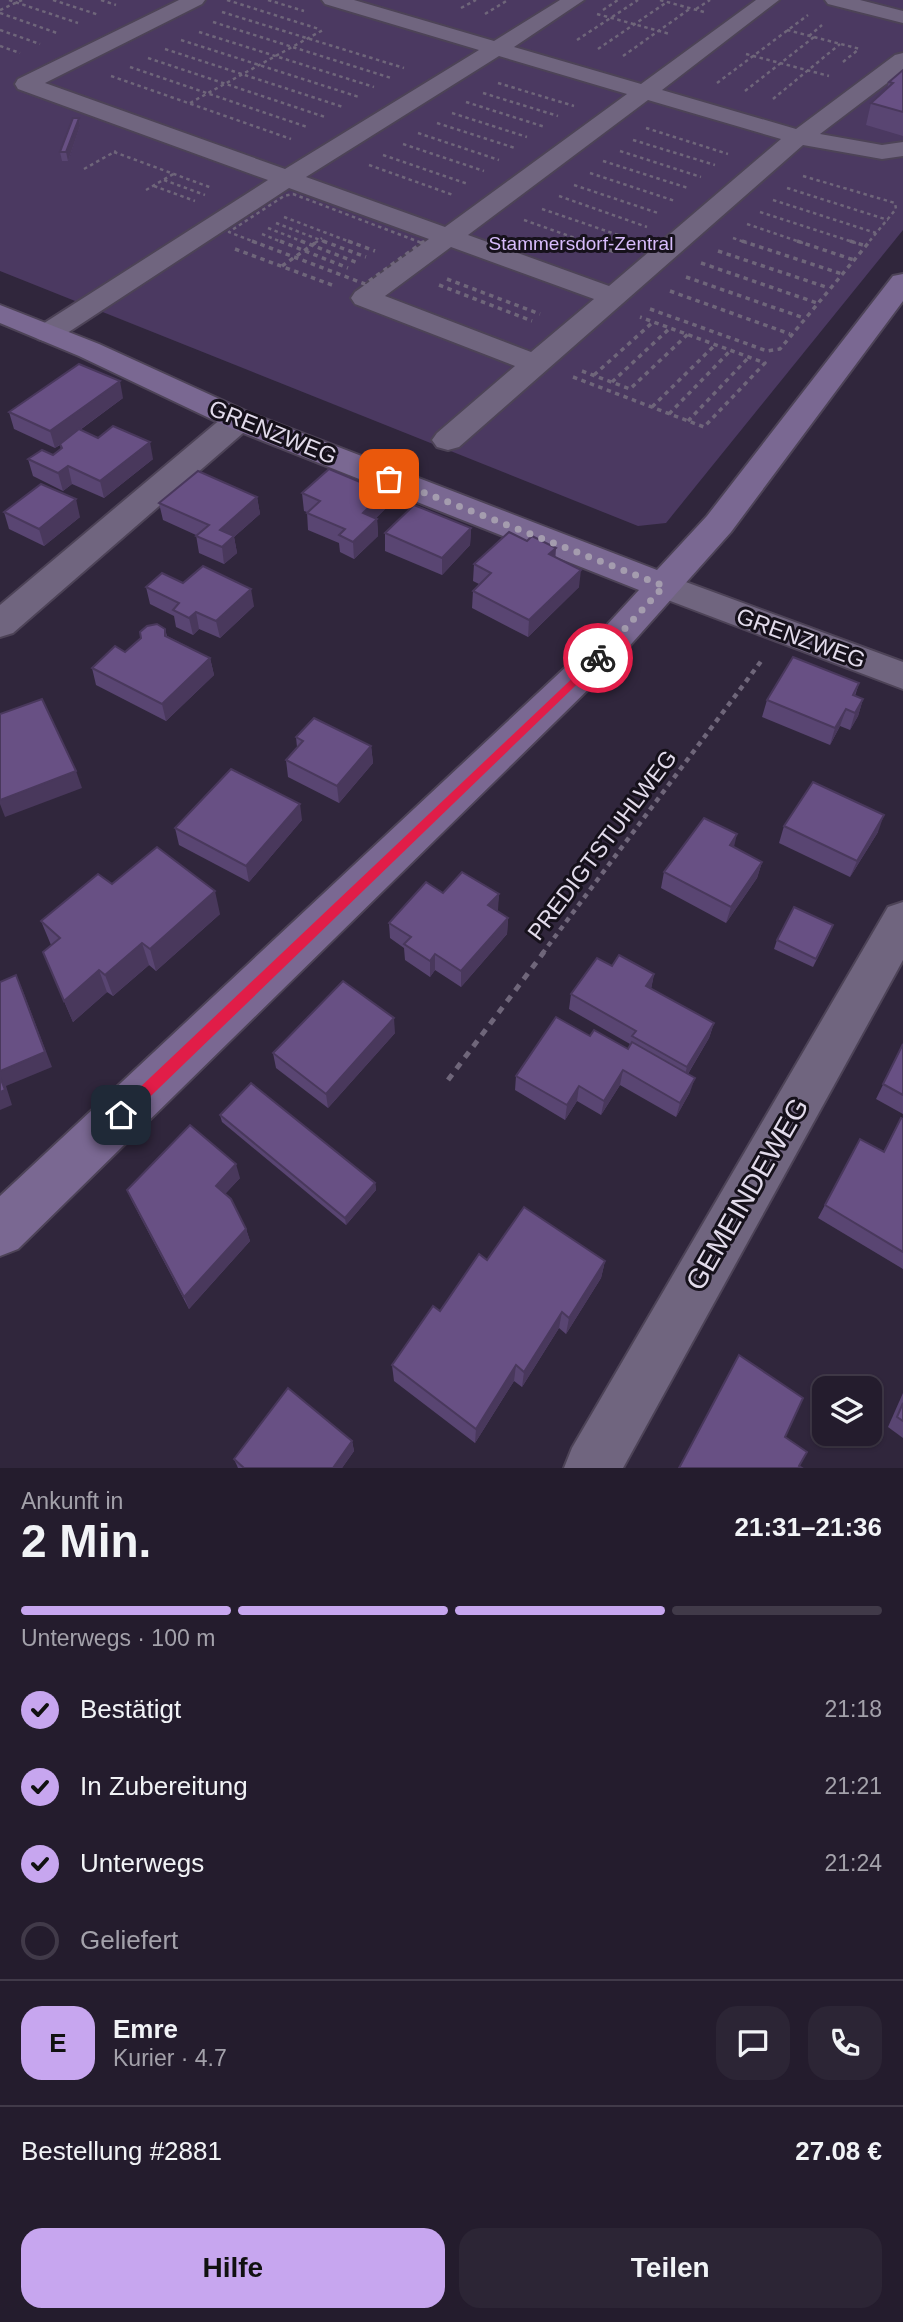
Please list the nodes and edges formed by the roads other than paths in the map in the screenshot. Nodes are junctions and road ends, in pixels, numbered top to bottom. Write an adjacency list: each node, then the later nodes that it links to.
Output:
1 (332, 0): 7 (street)
2 (574, 0): 7 (street)
3 (835, 0): 5 (street)
4 (768, 1): 9 (street)
5 (903, 17)
6 (139, 28): 12 (street)
7 (496, 48): 9 (street); 12 (street)
8 (903, 60): 10 (street)
9 (644, 93): 10 (street); 13 (street)
10 (802, 138): 11 (street); 15 (street)
11 (903, 149)
12 (286, 179): 13 (street); 17 (street)
13 (445, 237): 15 (street); 18 (street)
14 (903, 282): 21 (main road)
15 (608, 300): 18 (street)
16 (0, 313): 17 (main road, GRENZWEG)
17 (48, 334): 19 (main road, GRENZWEG)
18 (535, 364): 20 (street)
19 (239, 420): 21 (main road, GRENZWEG); 22 (street)
20 (449, 440)
21 (664, 586): 23 (street, GRENZWEG); 25 (main road)
22 (0, 624)
23 (903, 676)
24 (903, 920): 26 (street, GEMEINDEWEG)
25 (0, 1231)
26 (592, 1468)

